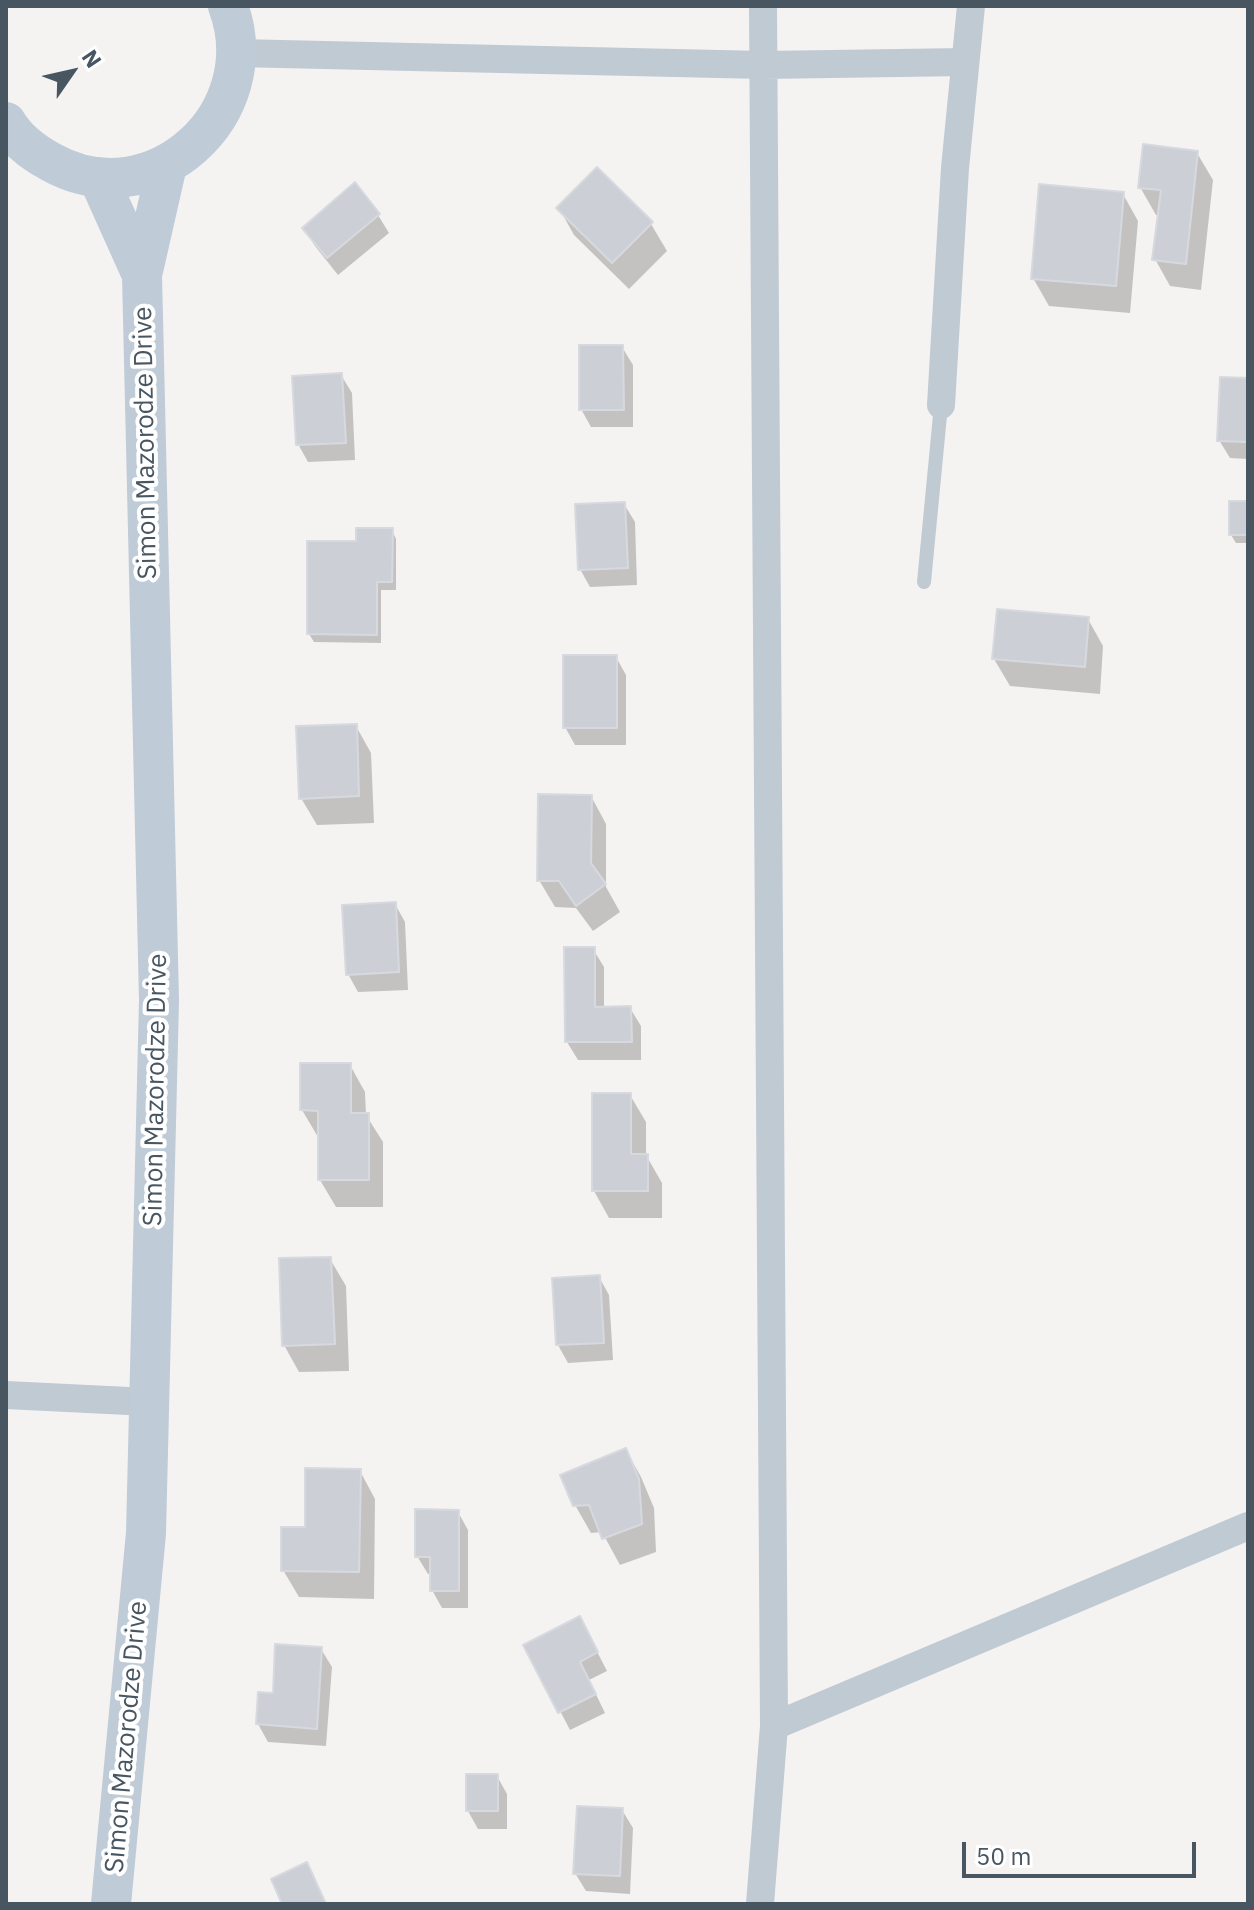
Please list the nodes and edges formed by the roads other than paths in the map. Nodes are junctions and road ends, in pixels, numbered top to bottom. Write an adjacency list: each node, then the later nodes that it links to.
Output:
1 (228, 6): 4 (street)
2 (763, 6): 6 (street)
3 (971, 6): 5 (street)
4 (237, 53): 6 (street); 8 (street)
5 (965, 62): 6 (street); 11 (street)
6 (763, 65): 16 (street)
7 (6, 122): 9 (street)
8 (167, 165): 9 (street); 10 (street, Simon Mazorodze Drive)
9 (98, 177): 10 (street, Simon Mazorodze Drive)
10 (142, 275): 14 (street, Simon Mazorodze Drive)
11 (941, 405): 12 (lane)
12 (924, 582)
13 (6, 1395): 14 (street)
14 (149, 1402): 17 (street, Simon Mazorodze Drive)
15 (1248, 1526): 16 (street)
16 (774, 1726): 18 (street)
17 (111, 1904)
18 (760, 1904)

